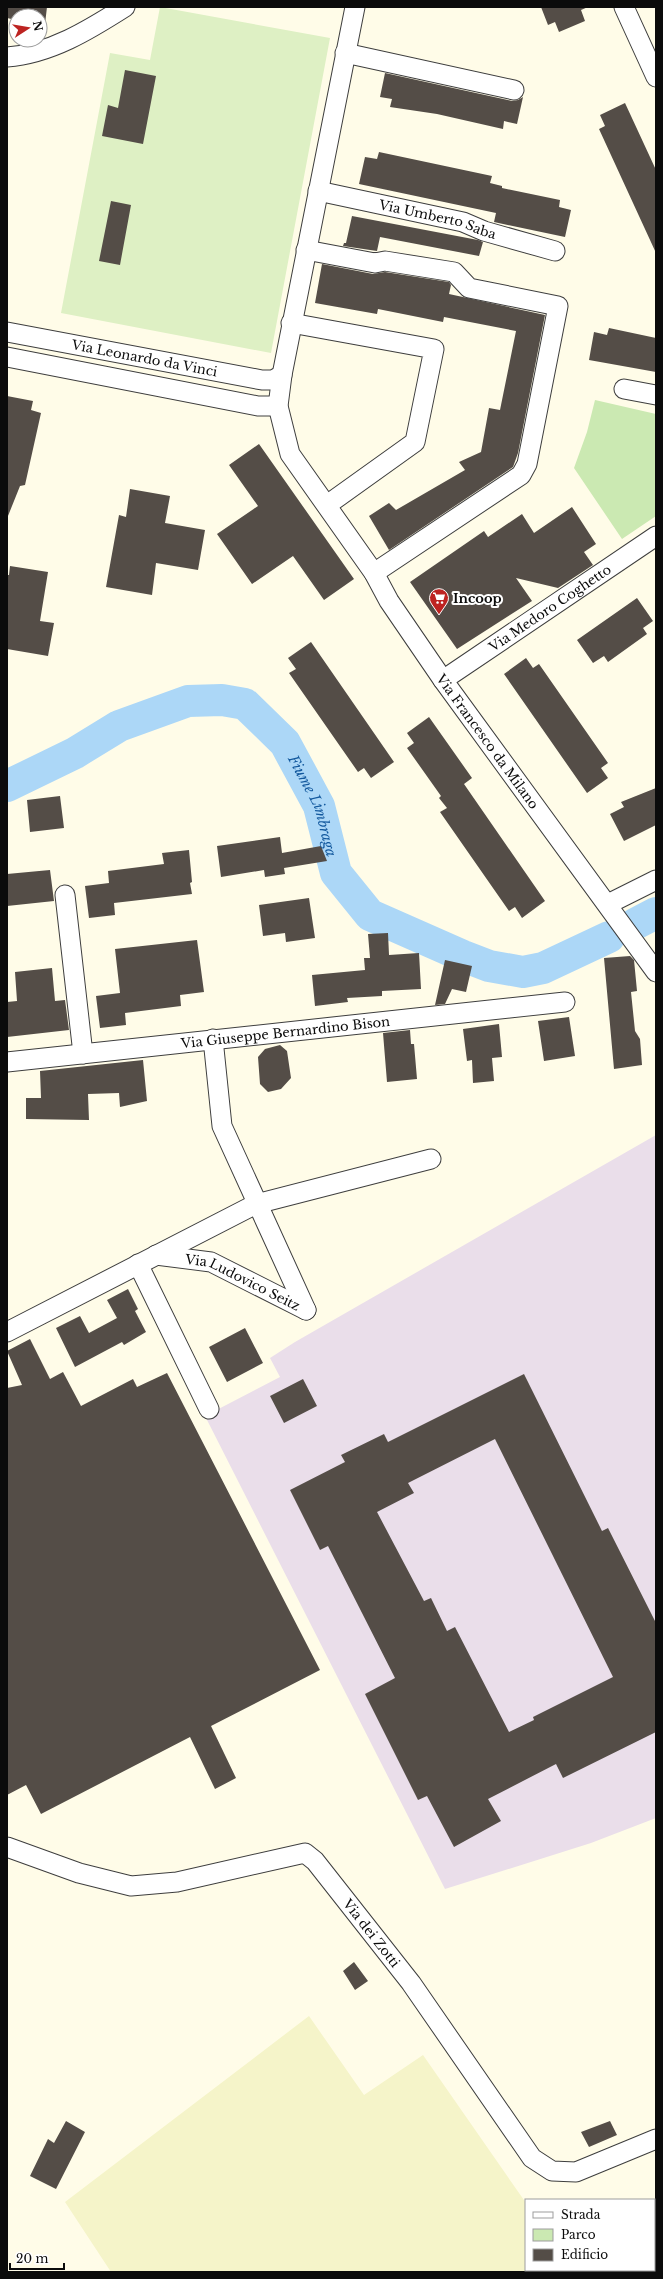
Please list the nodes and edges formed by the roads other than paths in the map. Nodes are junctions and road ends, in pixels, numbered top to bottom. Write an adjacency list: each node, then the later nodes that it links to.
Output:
1 (125, 7): 5 (street)
2 (356, 7): 4 (street)
3 (624, 7): 6 (street)
4 (345, 53): 7 (street); 8 (street)
5 (7, 57)
6 (656, 77)
7 (514, 90)
8 (318, 191): 9 (street); 10 (street, Via Umberto Saba)
9 (306, 250): 11 (street); 20 (street)
10 (555, 251)
11 (291, 323): 14 (street); 18 (street)
12 (7, 332): 14 (street, Via Leonardo da Vinci)
13 (7, 357): 17 (street, Via Leonardo da Vinci)
14 (282, 375): 17 (street)
15 (624, 389): 16 (street)
16 (656, 395)
17 (278, 406): 18 (street, Via Francesco da Milano)
18 (327, 505): 20 (street, Via Francesco da Milano)
19 (656, 536): 21 (street, Via Medoro Coghetto)
20 (374, 573): 21 (street, Via Francesco da Milano)
21 (444, 680): 24 (street, Via Francesco da Milano)
22 (656, 880): 24 (street)
23 (65, 895): 28 (street)
24 (608, 904): 25 (street, Via Francesco da Milano)
25 (656, 972)
26 (565, 1002): 27 (street, Via Giuseppe Bernardino Bison)
27 (213, 1039): 28 (street, Via Giuseppe Bernardino Bison); 31 (street, Via Ludovico Seitz)
28 (83, 1054): 29 (street, Via Giuseppe Bernardino Bison)
29 (7, 1062)
30 (431, 1159): 31 (street, Via Ludovico Seitz)
31 (256, 1204): 32 (street, Via Ludovico Seitz); 32 (street, Via Ludovico Seitz)
32 (156, 1256): 33 (street, Via Ludovico Seitz)
33 (138, 1264): 34 (street, Via Ludovico Seitz); 35 (street)
34 (7, 1332)
35 (209, 1409)
36 (7, 1847): 37 (street, Via dei Zotti)
37 (656, 2139)

